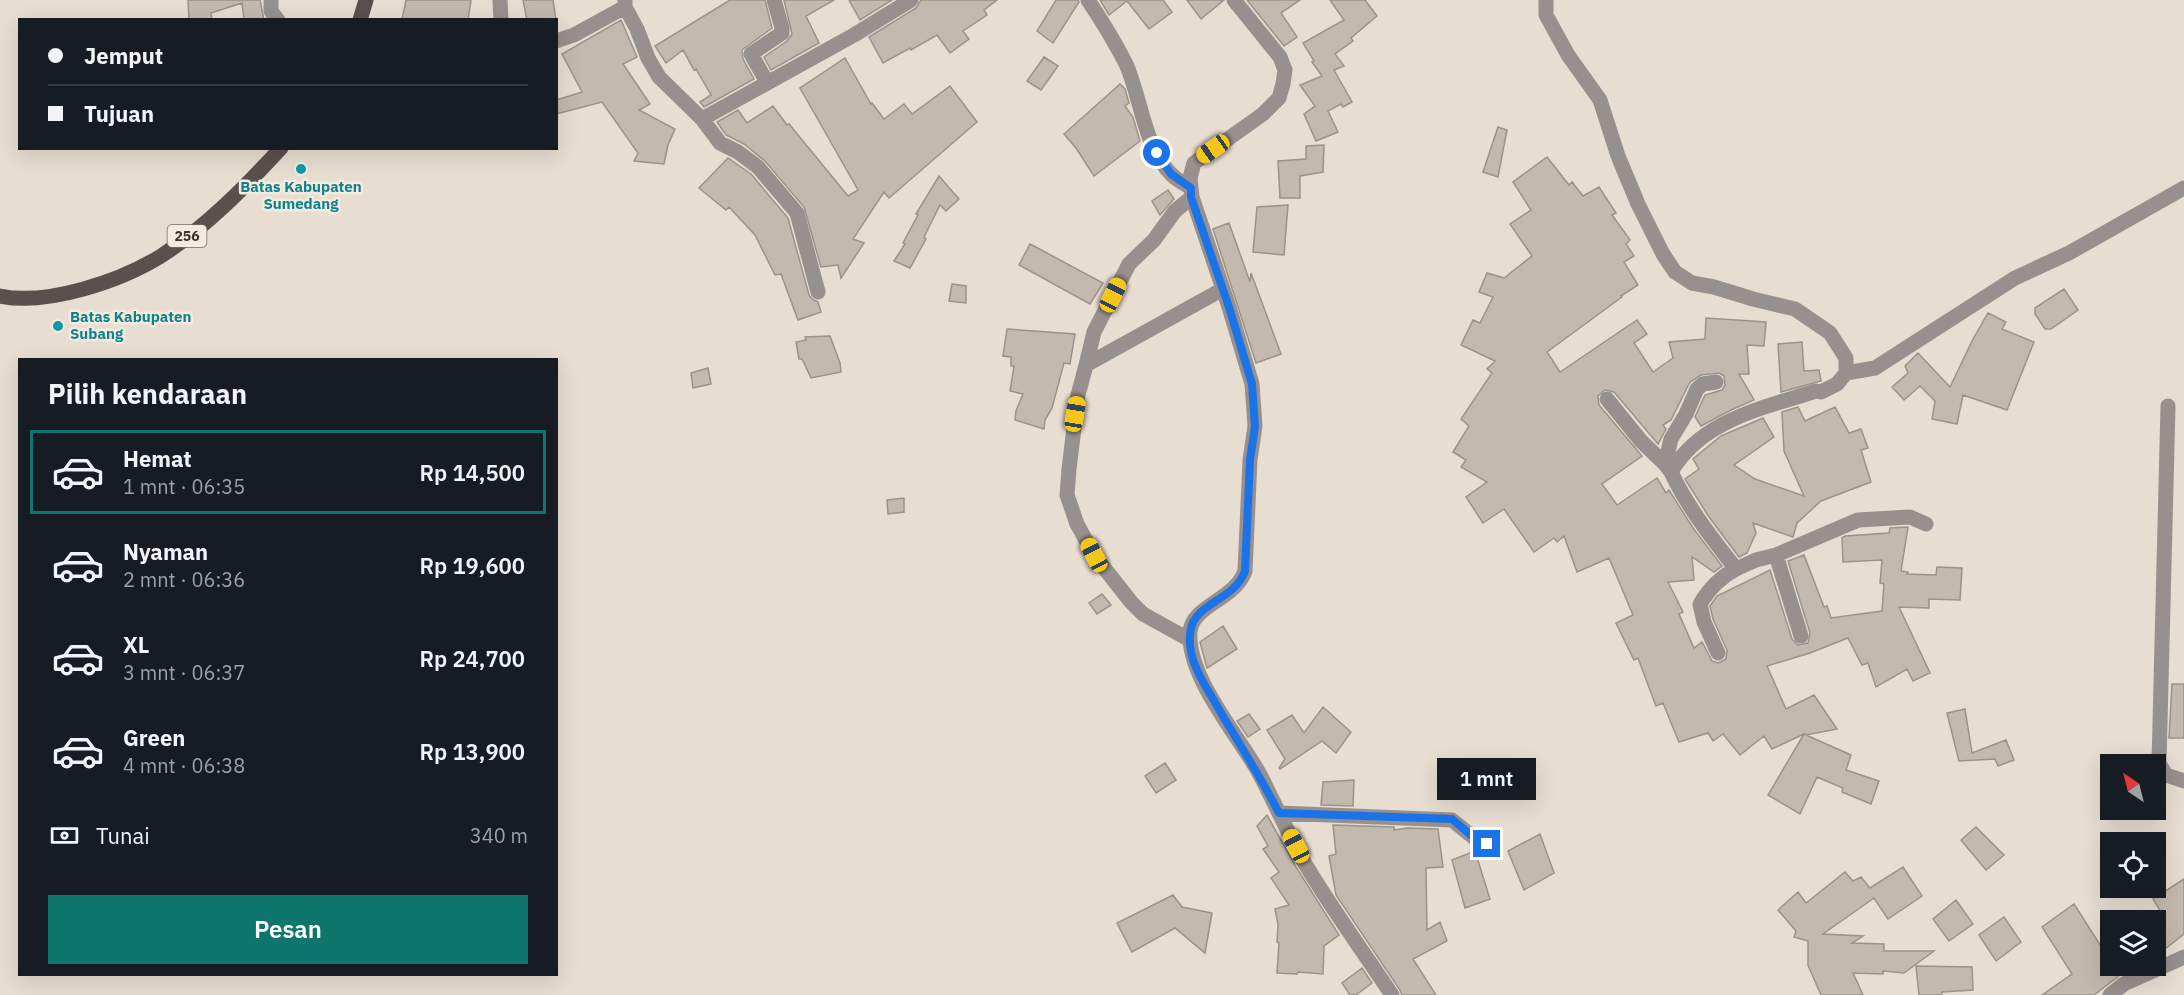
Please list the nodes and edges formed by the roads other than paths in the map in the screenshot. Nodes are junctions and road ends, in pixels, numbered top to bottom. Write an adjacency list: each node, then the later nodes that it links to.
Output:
1 (271, 0): 10 (street)
2 (366, 0): 11 (main road)
3 (500, 0): 12 (street)
4 (774, 0): 14 (street)
5 (911, 0): 14 (street)
6 (1088, 0): 18 (street)
7 (1234, 0): 18 (street)
8 (1545, 0): 23 (street)
9 (625, 4): 13 (street); 15 (street)
10 (276, 18)
11 (361, 18)
12 (501, 18)
13 (558, 40)
14 (767, 82): 15 (street)
15 (702, 118): 20 (street)
16 (279, 150): 21 (main road, 256)
17 (2184, 188): 23 (street)
18 (1191, 192): 19 (street); 22 (street)
19 (1223, 289): 22 (street); 32 (street)
20 (818, 292)
21 (0, 296)
22 (1086, 364): 32 (street)
23 (1846, 373): 27 (street)
24 (1716, 382): 27 (street)
25 (1608, 399): 27 (street)
26 (2168, 406): 34 (street)
27 (1668, 468): 30 (street)
28 (1926, 524): 29 (street)
29 (1776, 555): 30 (street); 31 (street)
30 (1736, 569): 33 (street)
31 (1800, 636)
32 (1190, 640): 35 (street)
33 (1718, 652)
34 (2184, 781)
35 (1279, 813): 36 (street); 38 (street)
36 (1487, 844)
37 (2184, 957): 39 (street)
38 (1392, 995)
39 (2110, 995)

